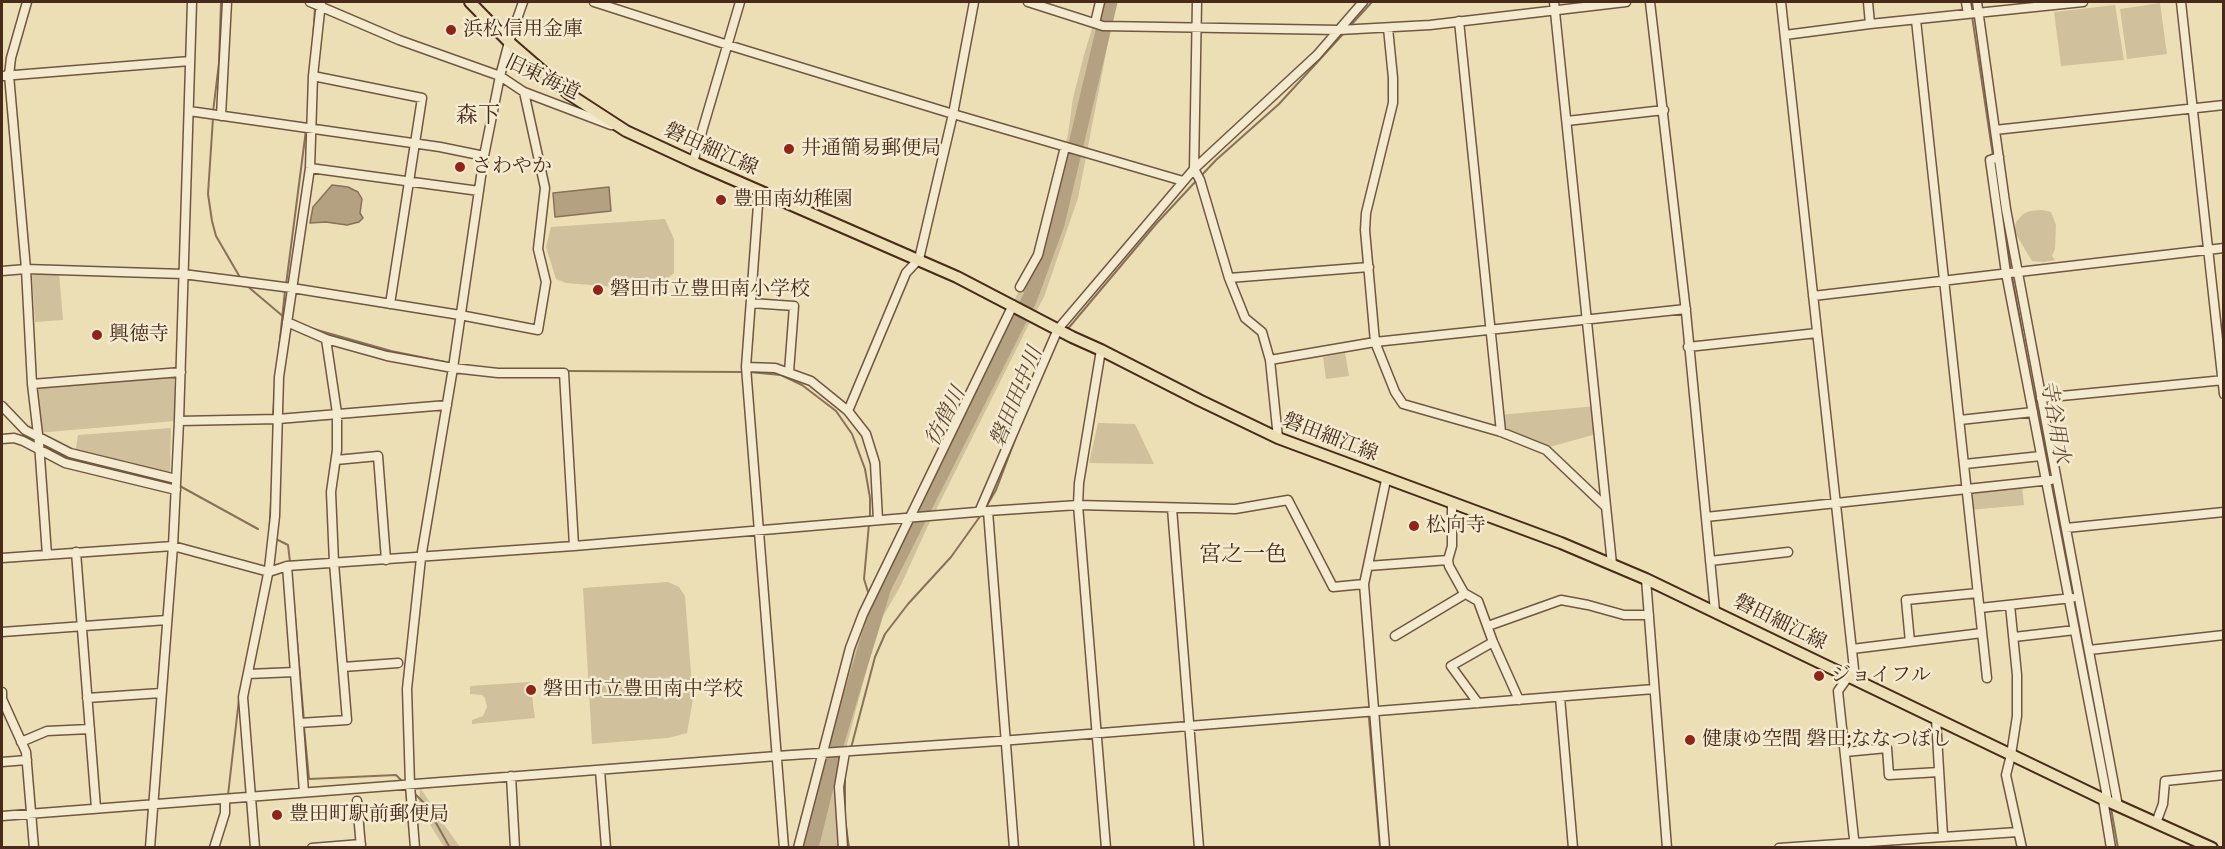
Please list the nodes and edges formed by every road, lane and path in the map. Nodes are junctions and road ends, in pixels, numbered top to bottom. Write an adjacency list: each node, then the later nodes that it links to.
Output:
1 (27, 2): 37 (street)
2 (192, 2): 36 (street)
3 (226, 2): 46 (street)
4 (310, 2): 22 (street, 旧東海道)
5 (470, 2): 34 (main road, 磐田細江線)
6 (523, 2): 34 (street)
7 (594, 2): 35 (street)
8 (740, 2): 35 (street)
9 (974, 2): 45 (street)
10 (1028, 2): 29 (street)
11 (1100, 2): 29 (street)
12 (1197, 2): 31 (street)
13 (1363, 2): 32 (street)
14 (1626, 2): 23 (street)
15 (1650, 2): 43 (street)
16 (1781, 2): 33 (street)
17 (1868, 2): 28 (street)
18 (1966, 2): 25 (street)
19 (1977, 2): 24 (street)
20 (2083, 2): 24 (street)
21 (2181, 2): 42 (street)
22 (320, 3): 38 (street); 39 (street, 旧東海道)
23 (1555, 6): 27 (street); 47 (street)
24 (1978, 12): 25 (street); 49 (street)
25 (1968, 14): 26 (street)
26 (1916, 20): 28 (street); 72 (street)
27 (1459, 21): 30 (street); 84 (street)
28 (1870, 24): 33 (street)
29 (1099, 25): 31 (street)
30 (1388, 28): 32 (street); 65 (street)
31 (1197, 29): 32 (street); 57 (street)
32 (1339, 30): 57 (street)
33 (1785, 35): 75 (street)
34 (509, 42): 39 (street); 50 (main road, 磐田細江線)
35 (728, 45): 45 (street); 55 (street)
36 (190, 61): 37 (street); 44 (street)
37 (5, 75): 66 (street)
38 (313, 76): 48 (street); 51 (street)
39 (500, 76): 40 (street, 旧東海道); 53 (street)
40 (524, 92): 50 (street, 旧東海道); 80 (street)
41 (2223, 105): 42 (street)
42 (2193, 108): 49 (street); 63 (street)
43 (1664, 110): 47 (street); 79 (street)
44 (189, 111): 46 (street); 70 (street)
45 (953, 114): 52 (street); 64 (street)
46 (221, 116): 48 (street)
47 (1567, 121): 81 (street)
48 (311, 129): 51 (street); 56 (street)
49 (1995, 130): 54 (street)
50 (626, 131): 55 (main road, 磐田細江線)
51 (414, 144): 53 (street); 58 (street)
52 (1065, 147): 59 (street); 73 (street)
53 (484, 156): 61 (street)
54 (1999, 157): 68 (street); 69 (street)
55 (693, 162): 60 (main road, 磐田細江線)
56 (309, 168): 58 (street); 74 (street)
57 (1194, 169): 59 (street); 71 (street)
58 (409, 181): 61 (street); 77 (street)
59 (1183, 181): 83 (street)
60 (759, 190): 64 (main road, 磐田細江線); 76 (street)
61 (479, 191): 80 (street)
62 (2223, 248): 63 (street)
63 (2208, 249): 68 (street); 95 (street)
64 (919, 259): 78 (main road, 磐田細江線); 101 (street)
65 (1369, 267): 71 (street); 87 (street)
66 (26, 269): 67 (street); 70 (street); 96 (street)
67 (2, 271)
68 (2017, 271): 69 (street); 98 (street)
69 (2006, 273): 72 (street); 102 (street)
70 (183, 274): 74 (street); 93 (street)
71 (1229, 278): 90 (street)
72 (1945, 280): 75 (street); 105 (street)
73 (1020, 287)
74 (292, 288): 77 (street); 82 (street)
75 (1813, 296): 85 (street)
76 (751, 303): 91 (street); 94 (street)
77 (390, 304): 80 (street)
78 (1013, 305): 83 (main road, 磐田細江線); 128 (street)
79 (1686, 309): 81 (street); 88 (street)
80 (460, 315): 92 (street)
81 (1587, 320): 84 (street); 124 (street)
82 (287, 322): 86 (street); 104 (street)
83 (1058, 329): 89 (main road, 磐田細江線); 126 (street)
84 (1491, 329): 87 (street); 107 (street)
85 (1817, 333): 88 (street); 122 (street)
86 (326, 339): 92 (street); 103 (street)
87 (1375, 342): 90 (street); 107 (street)
88 (1688, 347): 129 (street)
89 (1101, 350): 109 (main road, 磐田細江線); 123 (street)
90 (1270, 360): 109 (street)
91 (746, 367): 94 (street); 132 (street)
92 (453, 368): 99 (street); 134 (street)
93 (181, 372): 96 (street); 106 (street)
94 (789, 372): 101 (street)
95 (2223, 380): 97 (street); 98 (street)
96 (32, 384): 108 (street)
97 (2223, 394)
98 (2041, 398): 116 (street)
99 (447, 405): 103 (street); 139 (street)
100 (2, 406): 108 (street)
101 (848, 411): 130 (street)
102 (2033, 412): 105 (street); 112 (street)
103 (337, 413): 104 (street); 113 (street)
104 (278, 419): 106 (street); 147 (street)
105 (1960, 420): 114 (street)
106 (180, 421): 115 (street)
107 (1501, 432): 124 (street)
108 (37, 437): 111 (street); 115 (street)
109 (1278, 438): 117 (main road, 磐田細江線)
110 (2, 439): 111 (street)
111 (38, 450): 120 (street); 137 (street)
112 (2041, 456): 114 (street); 118 (street)
113 (336, 460): 140 (street); 143 (street)
114 (1965, 464): 119 (street)
115 (176, 479): 120 (street)
116 (2056, 479): 118 (street); 131 (street)
117 (1386, 480): 121 (main road, 磐田細江線); 145 (street)
118 (2046, 480): 119 (street); 152 (street)
119 (1967, 488): 122 (street); 150 (street)
120 (176, 490): 133 (street)
121 (1452, 503): 141 (street); 144 (main road, 磐田細江線)
122 (1835, 503): 129 (street); 168 (street)
123 (1078, 505): 125 (street); 126 (street); 188 (street)
124 (1606, 507): 144 (street)
125 (1172, 508): 149 (street); 186 (street)
126 (984, 512): 128 (street); 189 (street)
127 (2223, 512): 131 (street)
128 (911, 517): 130 (street); 193 (street)
129 (1706, 517): 142 (street)
130 (878, 520): 132 (street)
131 (2066, 528): 152 (street)
132 (758, 529): 134 (street); 195 (street)
133 (172, 546): 135 (street); 147 (street); 157 (street)
134 (574, 546): 139 (street)
135 (76, 552): 137 (street); 158 (street)
136 (1788, 552): 142 (street)
137 (47, 555): 138 (street)
138 (2, 558)
139 (421, 558): 140 (street); 202 (street)
140 (386, 560): 143 (street)
141 (1448, 560): 145 (street); 151 (street)
142 (1710, 561): 155 (street)
143 (334, 563): 146 (street); 171 (street)
144 (1612, 564): 148 (main road, 磐田細江線)
145 (1368, 566): 149 (street)
146 (287, 567): 147 (street); 172 (street)
147 (268, 572): 173 (street)
148 (1646, 579): 155 (main road, 磐田細江線); 156 (street)
149 (1364, 584): 183 (street)
150 (1978, 593): 154 (street); 167 (street)
151 (1465, 594): 159 (street); 164 (street)
152 (2074, 598): 153 (street); 160 (street); 169 (street)
153 (2010, 605): 154 (street); 165 (street)
154 (1980, 608): 162 (street)
155 (1715, 611): 174 (main road, 磐田細江線)
156 (1649, 615): 159 (street); 176 (street)
157 (167, 620): 158 (street); 178 (street)
158 (82, 626): 161 (street); 180 (street)
159 (1488, 626): 166 (street)
160 (2075, 630): 165 (street); 207 (street)
161 (2, 632)
162 (1982, 633): 167 (street); 175 (street)
163 (2223, 634): 169 (street)
164 (1395, 636)
165 (2013, 637): 194 (street)
166 (1493, 642): 181 (street); 182 (street)
167 (1910, 642): 168 (street)
168 (1852, 649): 174 (street)
169 (2089, 650): 207 (street)
170 (398, 663): 171 (street)
171 (343, 667): 185 (street)
172 (295, 672): 173 (street); 185 (street)
173 (248, 674): 204 (street)
174 (1849, 678): 184 (main road, 磐田細江線); 192 (street)
175 (1987, 678)
176 (1654, 689): 179 (street); 233 (street)
177 (2, 692): 190 (street)
178 (161, 693): 180 (street); 208 (street)
179 (1560, 697): 181 (street); 232 (street)
180 (87, 698): 187 (street)
181 (1519, 700): 182 (street)
182 (1479, 704): 183 (street)
183 (1374, 712): 186 (street); 231 (street)
184 (1936, 719): 194 (main road, 磐田細江線); 199 (street)
185 (299, 723): 203 (street)
186 (1190, 726): 188 (street); 230 (street)
187 (90, 729): 190 (street); 209 (street)
188 (1097, 733): 189 (street); 229 (street)
189 (1007, 741): 191 (street); 228 (street)
190 (21, 742): 196 (street)
191 (845, 752): 193 (street); 227 (street)
192 (1845, 752): 199 (street); 215 (street)
193 (823, 754): 195 (street); 226 (street)
194 (2012, 755): 207 (main road, 磐田細江線); 213 (street)
195 (777, 756): 198 (street); 225 (street)
196 (27, 759): 197 (street); 210 (street)
197 (2, 762)
198 (600, 770): 201 (street); 224 (street)
199 (1939, 772): 214 (street)
200 (2223, 775): 212 (street)
201 (511, 776): 202 (street); 223 (street)
202 (410, 785): 203 (street); 222 (street)
203 (304, 792): 204 (street)
204 (251, 797): 205 (street); 220 (street)
205 (225, 799): 208 (street); 219 (street)
206 (357, 801): 216 (street)
207 (2110, 802): 212 (main road, 磐田細江線); 236 (street)
208 (153, 803): 209 (street); 218 (street)
209 (96, 808): 210 (street)
210 (32, 814): 211 (street); 217 (street)
211 (2, 816)
212 (2156, 823): 237 (main road, 磐田細江線)
213 (2018, 832): 214 (street); 235 (street)
214 (1943, 836): 215 (street)
215 (1854, 845): 234 (street)
216 (361, 846): 221 (street)
217 (34, 848)
218 (150, 848)
219 (214, 848)
220 (255, 848)
221 (312, 848)
222 (415, 848)
223 (515, 848)
224 (606, 848)
225 (784, 848)
226 (798, 848)
227 (843, 848)
228 (1014, 848)
229 (1106, 848)
230 (1199, 848)
231 (1385, 848)
232 (1573, 848)
233 (1667, 848)
234 (1779, 848)
235 (2022, 848)
236 (2111, 848)
237 (2212, 848)

